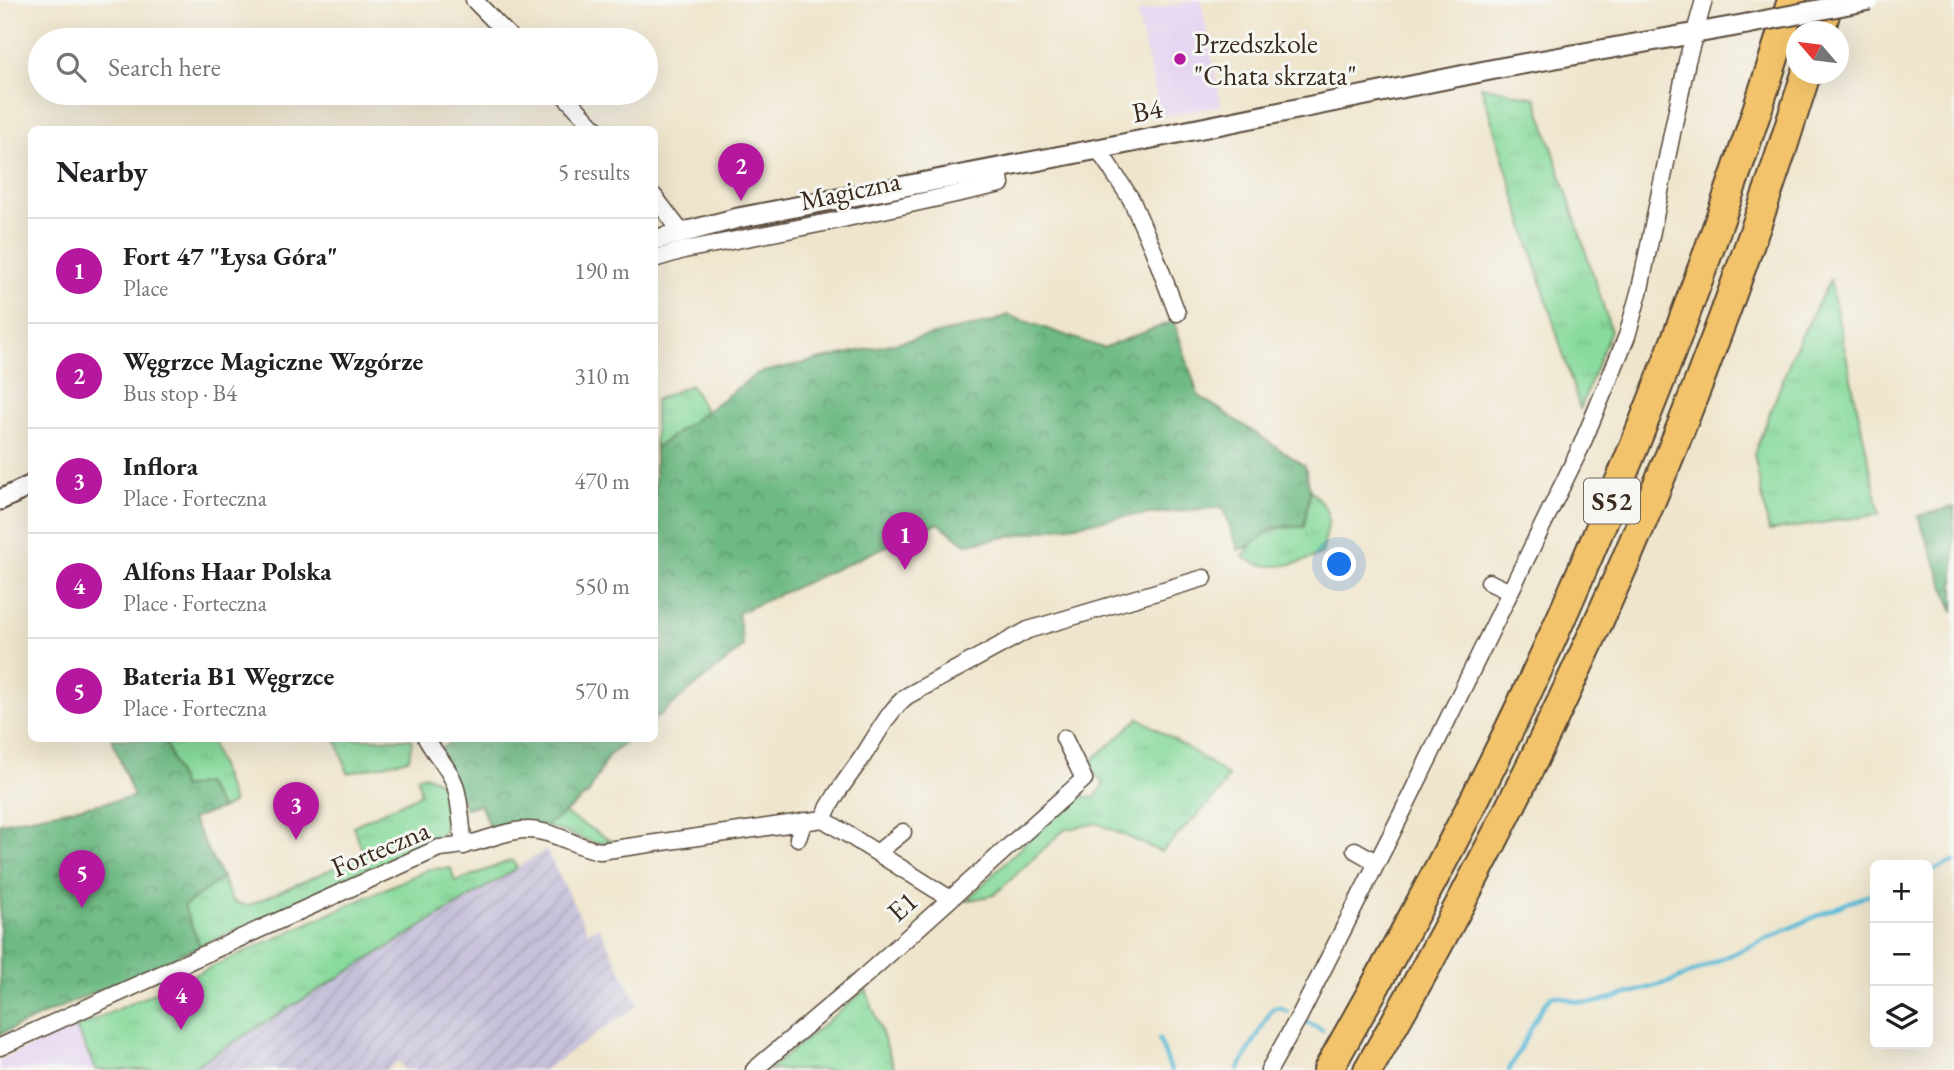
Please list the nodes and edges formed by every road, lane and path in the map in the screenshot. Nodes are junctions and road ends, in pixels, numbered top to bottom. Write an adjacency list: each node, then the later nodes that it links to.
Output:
1 (474, 0): 7 (street)
2 (1704, 0): 8 (street)
3 (1791, 0): 38 (highway, S52)
4 (1829, 0): 6 (highway)
5 (1870, 0): 8 (street, B4, bridge)
6 (1822, 21)
7 (501, 28)
8 (1695, 34): 12 (street, B4); 23 (street)
9 (1804, 84): 39 (highway, S52)
10 (573, 105): 11 (street)
11 (593, 126)
12 (1098, 149): 13 (street, B4); 18 (street)
13 (999, 168): 15 (street, B4); 17 (street, Magiczna)
14 (658, 201): 15 (street)
15 (682, 233): 16 (street, B4)
16 (658, 239)
17 (658, 258)
18 (1177, 313)
19 (28, 487): 20 (street)
20 (0, 500)
21 (1204, 578): 26 (street)
22 (1489, 582): 23 (street)
23 (1510, 593): 33 (street)
24 (1064, 738): 34 (street, E1)
25 (428, 742): 30 (street)
26 (823, 819): 27 (street, Forteczna); 32 (street)
27 (804, 821): 29 (street); 30 (street, Forteczna)
28 (903, 832): 32 (street)
29 (798, 838)
30 (464, 846): 35 (street, Forteczna)
31 (1355, 849): 33 (street)
32 (877, 853): 34 (street)
33 (1376, 862): 37 (street)
34 (950, 898): 36 (street, E1)
35 (0, 1047)
36 (754, 1070)
37 (1269, 1070)
38 (1328, 1070)
39 (1368, 1070)

